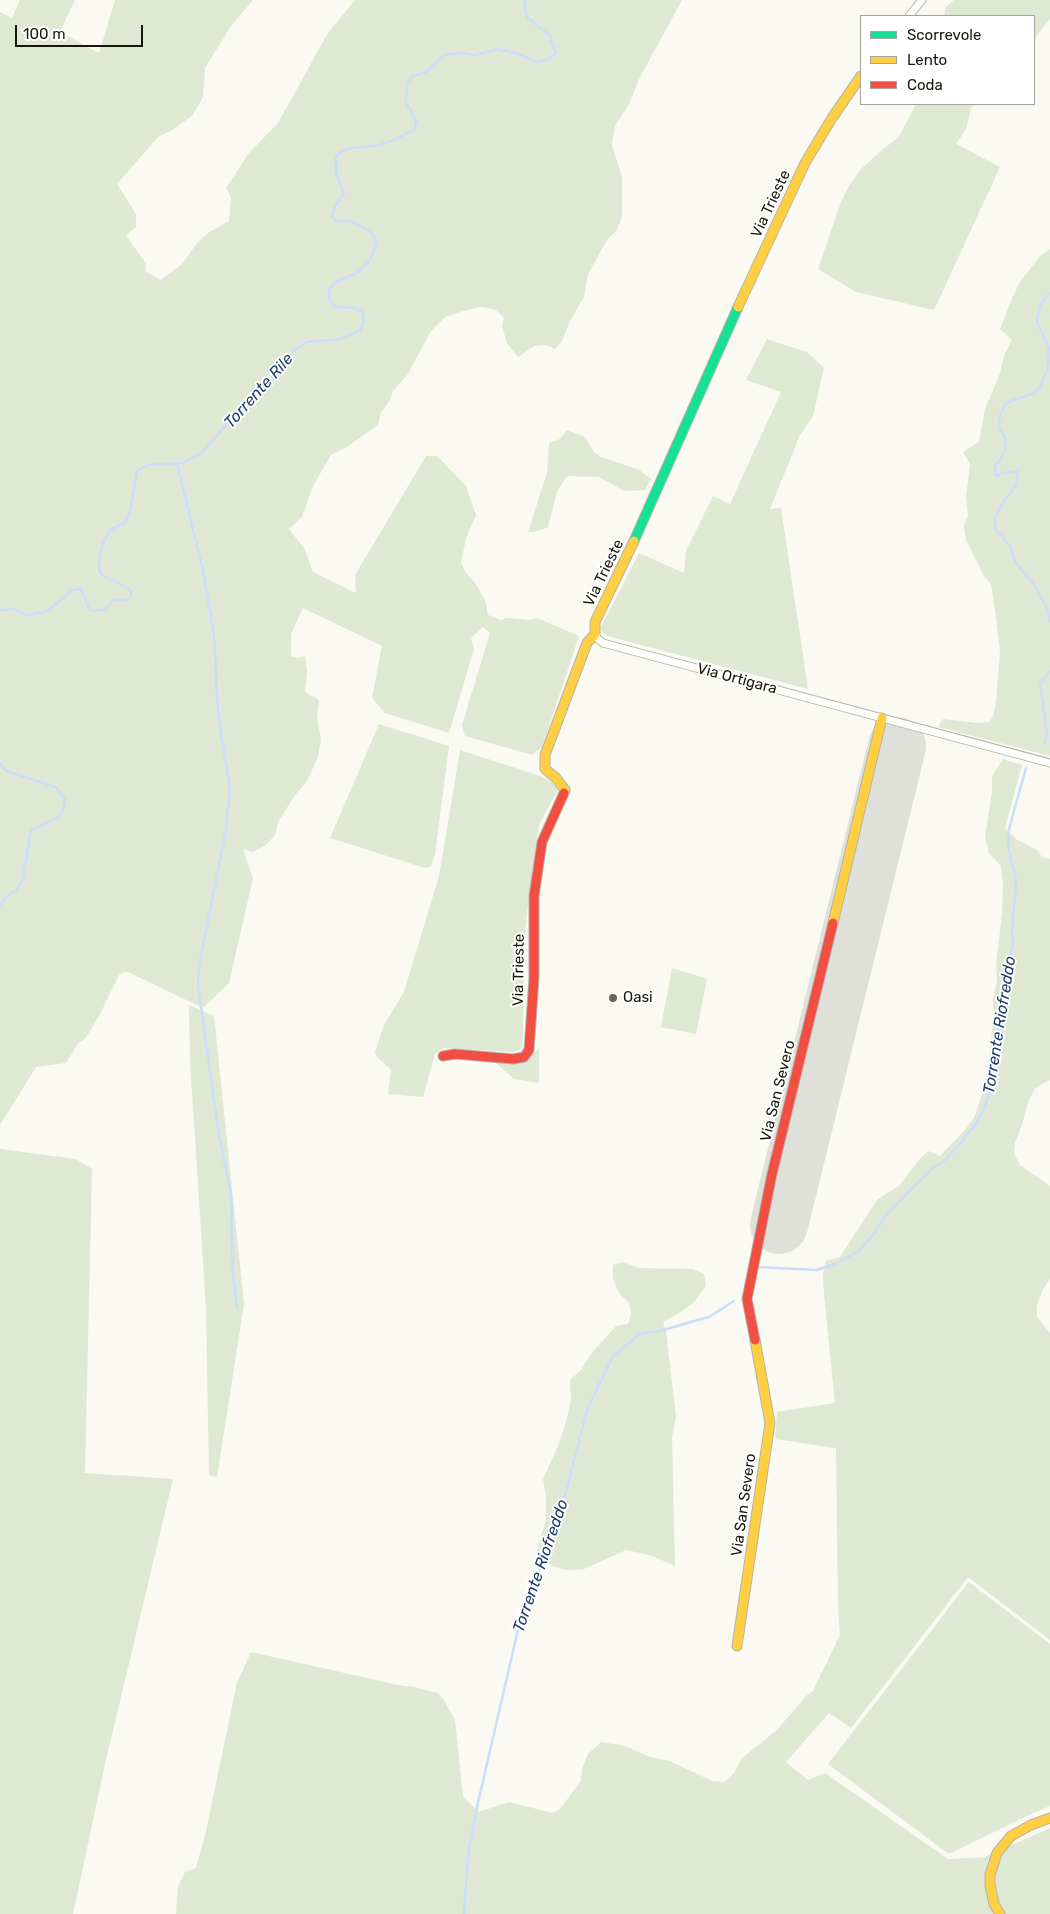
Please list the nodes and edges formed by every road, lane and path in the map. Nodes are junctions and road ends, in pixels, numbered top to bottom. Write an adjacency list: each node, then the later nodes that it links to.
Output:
1 (922, 0): 2 (street)
2 (910, 15)
3 (860, 77): 4 (street, Via Trieste)
4 (594, 634): 5 (street, Via Ortigara); 7 (street, Via Trieste)
5 (882, 718): 6 (street); 8 (street, Via San Severo)
6 (1050, 763)
7 (442, 1056)
8 (737, 1646)
9 (1050, 1818): 10 (street)
10 (1000, 1914)

